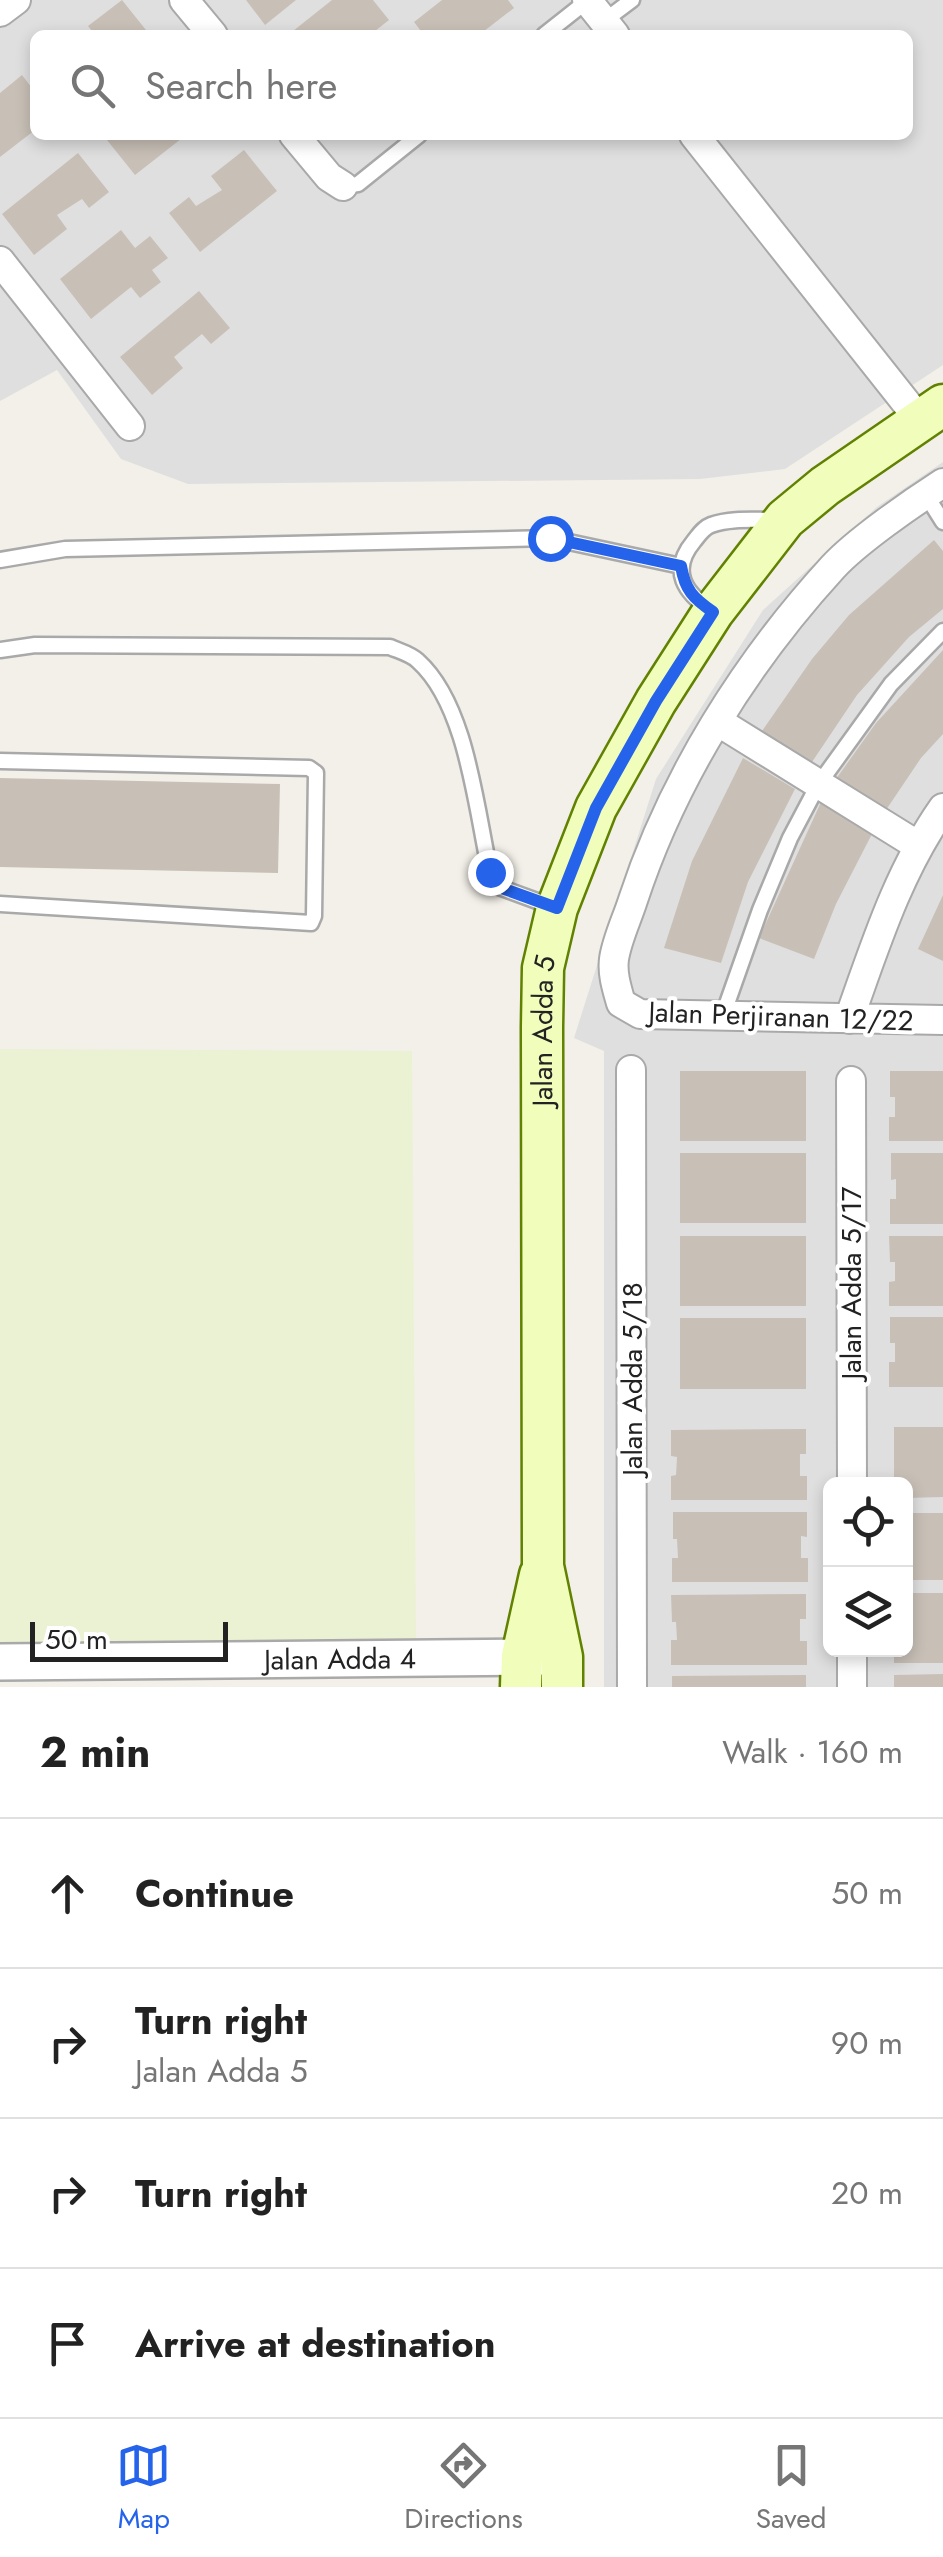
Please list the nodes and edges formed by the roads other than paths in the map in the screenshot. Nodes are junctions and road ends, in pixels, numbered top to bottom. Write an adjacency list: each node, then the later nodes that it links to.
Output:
1 (16, 0): 4 (street)
2 (184, 0): 6 (street)
3 (632, 0): 5 (lane)
4 (0, 12)
5 (598, 14): 7 (lane)
6 (208, 30)
7 (557, 30)
8 (298, 140): 11 (street)
9 (413, 140): 11 (lane)
10 (698, 140): 13 (street)
11 (343, 186)
12 (0, 261): 14 (street)
13 (931, 412): 16 (main road, Jalan Adda 5)
14 (130, 426)
15 (934, 489): 17 (lane); 23 (street)
16 (785, 520): 19 (lane); 20 (main road, Jalan Adda 5)
17 (943, 522)
18 (0, 560): 19 (lane)
19 (681, 566): 20 (lane)
20 (713, 612): 29 (main road, Jalan Adda 5)
21 (943, 631): 25 (lane)
22 (0, 650): 29 (lane)
23 (717, 721): 25 (street); 30 (street, Jalan Perjiranan 12/22)
24 (0, 760): 28 (lane)
25 (818, 785): 27 (street); 30 (lane)
26 (943, 808): 27 (street)
27 (917, 845): 31 (street)
28 (0, 904)
29 (557, 908): 36 (main road, Jalan Adda 5)
30 (723, 1015): 31 (street, Jalan Perjiranan 12/22)
31 (849, 1019): 32 (street, Jalan Perjiranan 12/22)
32 (943, 1020)
33 (632, 1070): 41 (street, Jalan Adda 5/18)
34 (851, 1081): 35 (street, Jalan Adda 5/17)
35 (852, 1477)
36 (542, 1566): 39 (main road, Jalan Adda 5); 40 (main road, Jalan Adda 5)
37 (852, 1657): 42 (street)
38 (0, 1662): 39 (street, Jalan Adda 4)
39 (522, 1671): 40 (street, Jalan Adda 4)
40 (562, 1672)
41 (632, 1687)
42 (852, 1687)

